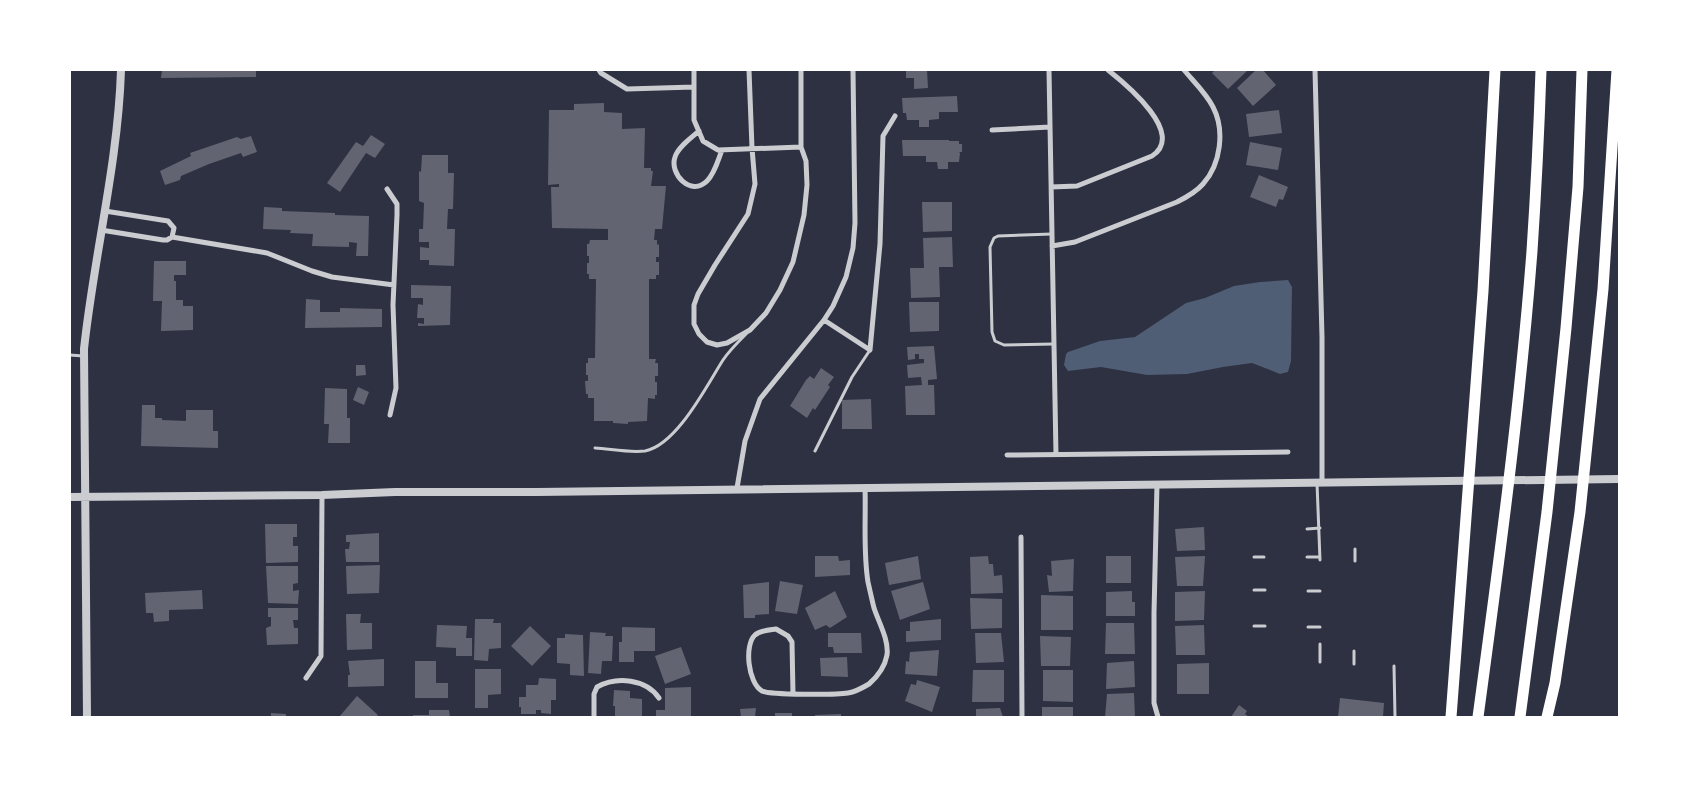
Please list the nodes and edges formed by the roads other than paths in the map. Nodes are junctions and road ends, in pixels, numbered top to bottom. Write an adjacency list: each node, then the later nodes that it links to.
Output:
1 (121, 70): 25 (street)
2 (599, 70): 15 (street)
3 (694, 70): 15 (street)
4 (749, 70): 21 (street)
5 (800, 70): 20 (street)
6 (853, 70): 31 (street)
7 (1049, 70): 17 (street)
8 (1108, 70): 23 (street)
9 (1184, 70): 29 (street)
10 (1315, 70): 44 (street)
11 (1495, 70): 80 (highway)
12 (1541, 70): 81 (highway)
13 (1582, 70): 82 (highway)
14 (1617, 70): 83 (highway)
15 (694, 86): 19 (street)
16 (895, 116): 34 (street)
17 (1050, 127): 18 (street); 23 (street)
18 (992, 130)
19 (698, 131): 22 (street); 22 (street)
20 (801, 146): 21 (street); 32 (street)
21 (752, 148): 22 (street); 32 (street)
22 (722, 150)
23 (1051, 187): 27 (street)
24 (387, 189): 30 (street)
25 (105, 211): 26 (street); 28 (street)
26 (101, 230): 28 (street); 36 (street)
27 (1052, 234): 29 (street); 33 (lane)
28 (172, 237): 30 (street)
29 (1052, 246): 33 (street)
30 (394, 285): 37 (street)
31 (824, 320): 34 (street); 47 (street)
32 (750, 330): 38 (lane)
33 (1054, 344): 42 (street)
34 (870, 350): 39 (lane)
35 (70, 355): 36 (lane)
36 (84, 356): 50 (street)
37 (390, 415)
38 (595, 448)
39 (816, 451)
40 (1288, 452): 42 (street)
41 (1007, 455): 42 (street)
42 (1056, 455)
43 (1619, 479): 44 (street)
44 (1320, 482): 45 (street); 51 (lane)
45 (1157, 484): 46 (street); 78 (street)
46 (865, 487): 47 (street); 73 (street)
47 (737, 488): 48 (street)
48 (322, 495): 50 (street); 72 (street)
49 (70, 497): 50 (street)
50 (84, 497): 75 (street)
51 (1320, 528): 52 (lane); 57 (lane)
52 (1307, 529)
53 (1021, 537): 77 (street)
54 (1355, 549): 58 (lane)
55 (1254, 557): 56 (lane)
56 (1264, 557)
57 (1307, 557)
58 (1355, 562)
59 (1254, 590): 60 (lane)
60 (1265, 590)
61 (1308, 591): 62 (lane)
62 (1320, 591)
63 (1254, 626): 64 (lane)
64 (1265, 626)
65 (1308, 626): 66 (lane)
66 (1320, 627)
67 (1320, 644): 69 (lane)
68 (1354, 651): 70 (lane)
69 (1320, 662)
70 (1354, 664)
71 (1394, 666): 79 (lane)
72 (306, 678)
73 (793, 694): 73 (street)
74 (659, 698): 76 (street)
75 (87, 717)
76 (594, 717)
77 (1022, 717)
78 (1158, 717)
79 (1395, 717)
80 (1451, 717)
81 (1478, 717)
82 (1520, 717)
83 (1547, 717)

